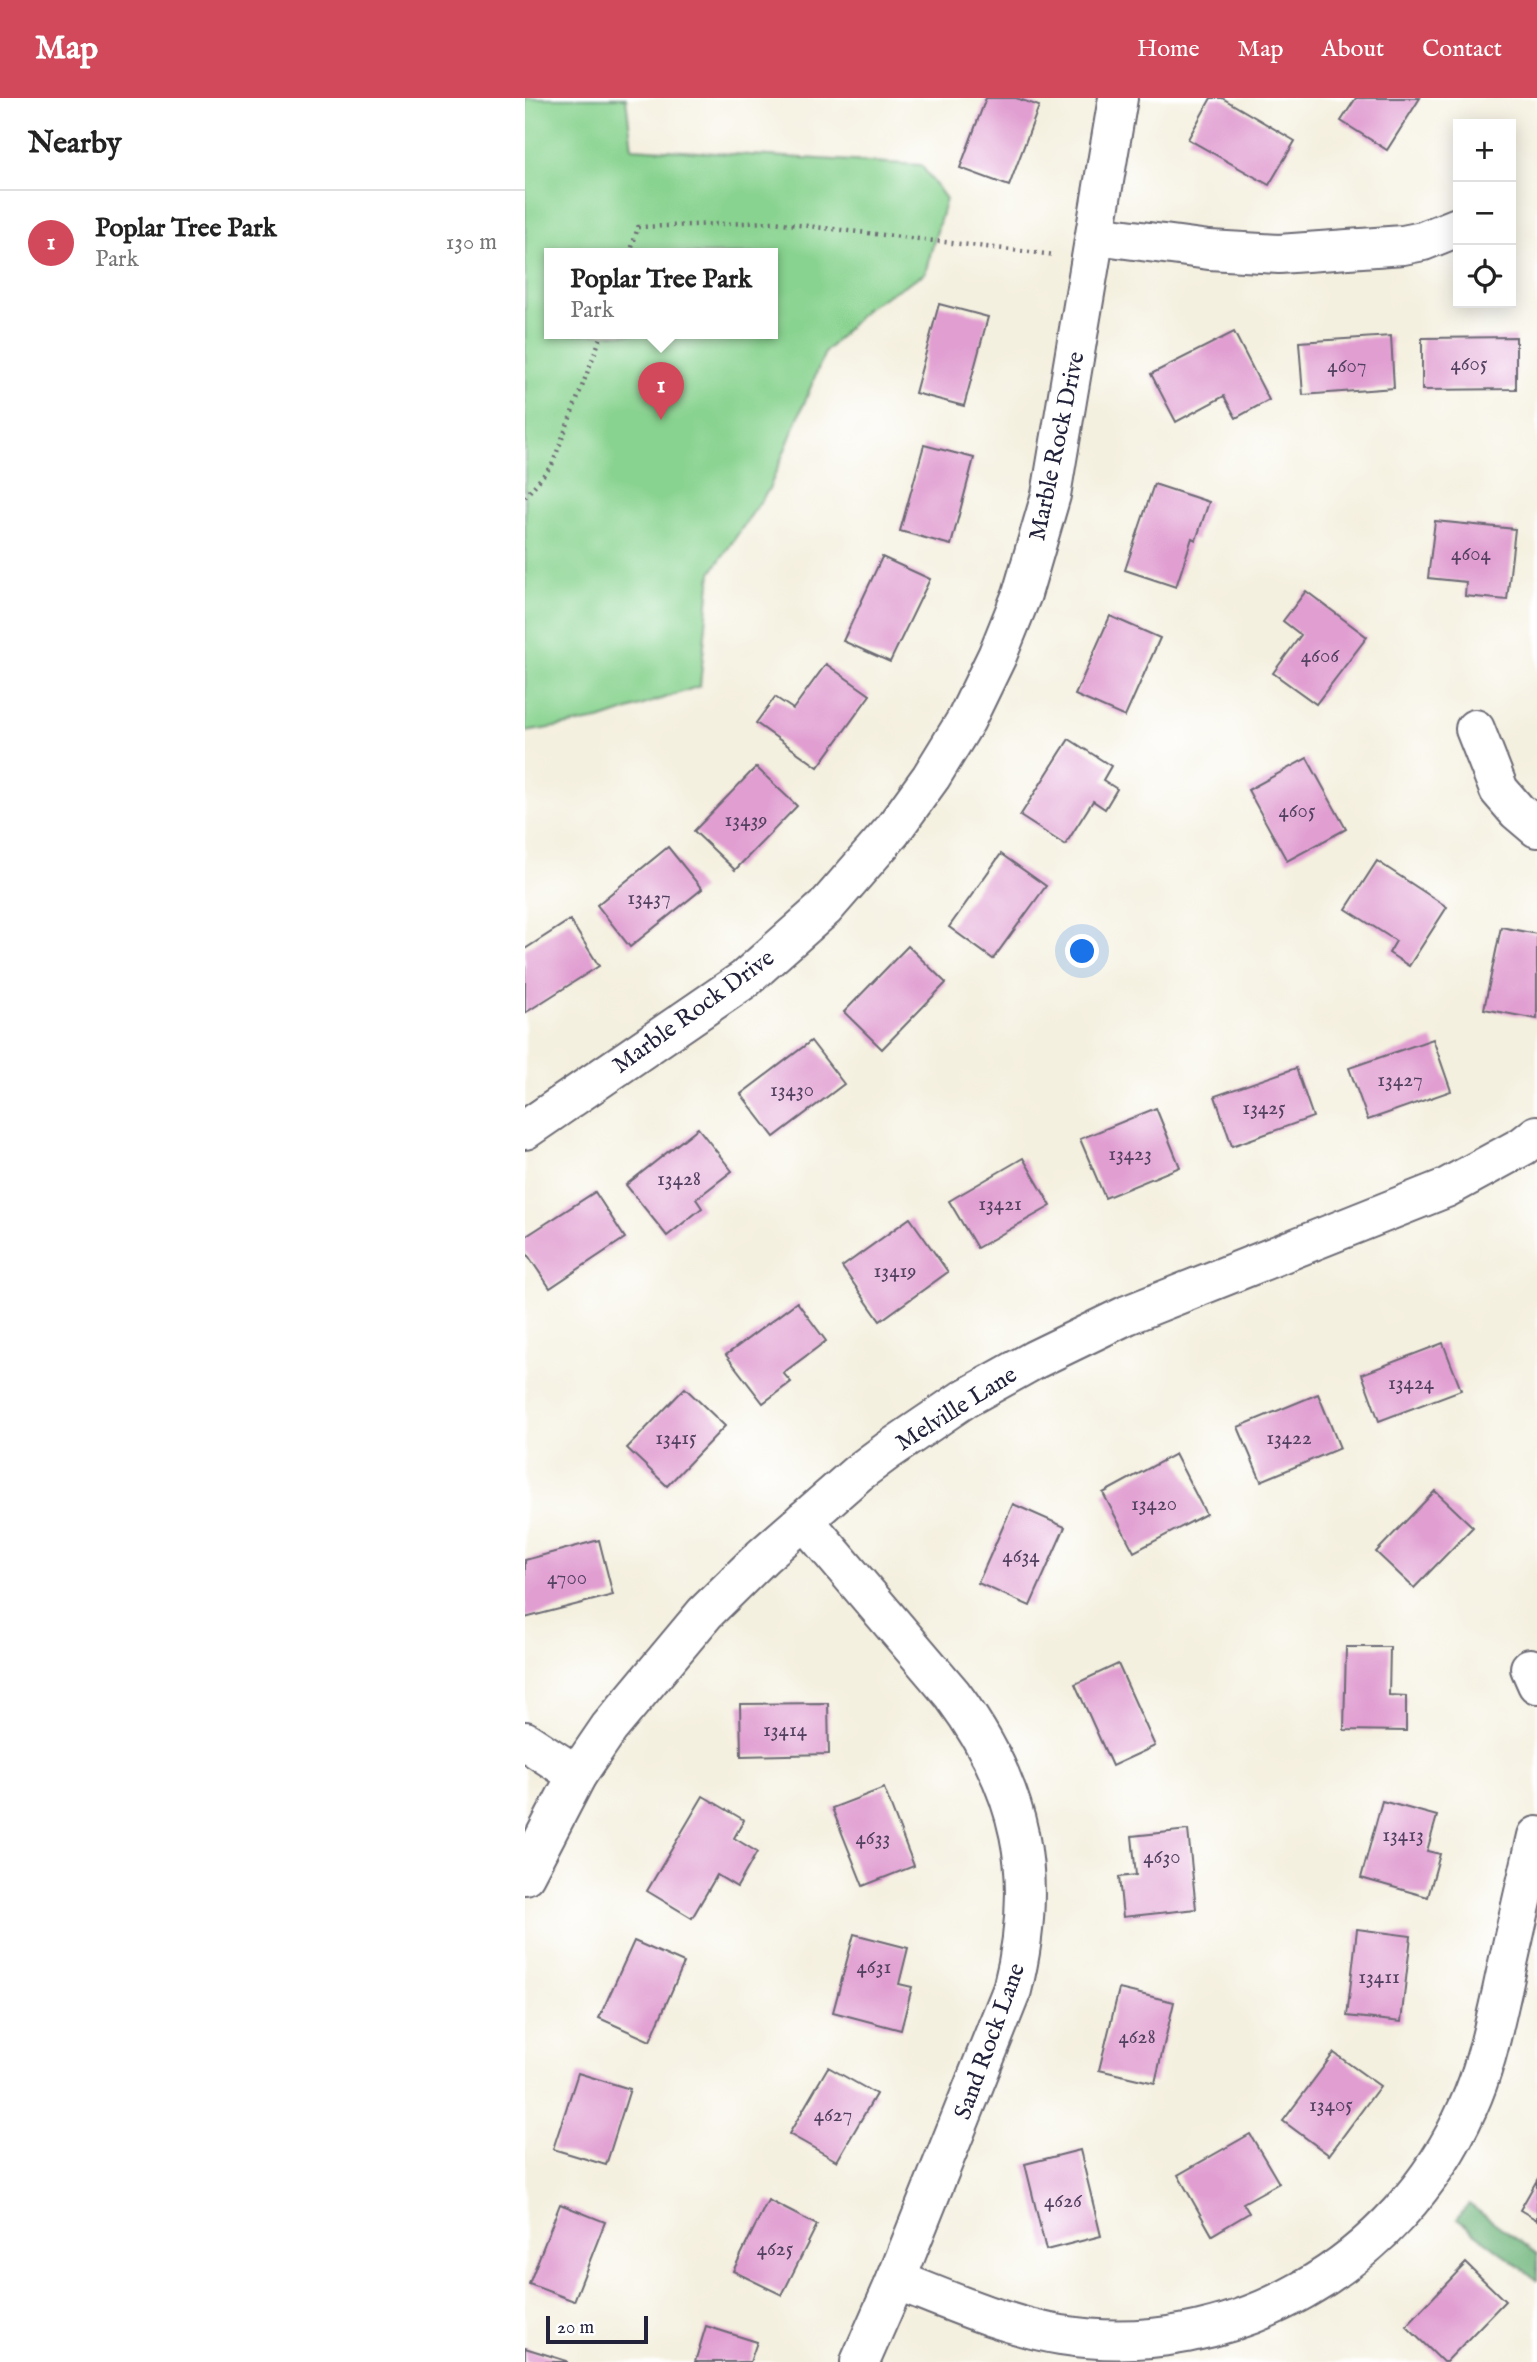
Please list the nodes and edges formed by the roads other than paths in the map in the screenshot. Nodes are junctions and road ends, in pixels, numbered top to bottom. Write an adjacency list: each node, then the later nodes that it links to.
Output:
1 (1118, 98): 3 (street, Marble Rock Drive)
2 (1453, 229): 3 (street)
3 (1096, 235): 6 (street, Marble Rock Drive)
4 (1475, 729): 5 (street)
5 (1537, 828)
6 (525, 1130)
7 (1537, 1135): 8 (street, Melville Lane)
8 (804, 1520): 10 (street, Melville Lane); 13 (street, Sand Rock Lane)
9 (525, 1741): 10 (street)
10 (577, 1775): 12 (street, Melville Lane)
11 (1537, 1836): 13 (street)
12 (525, 1875)
13 (896, 2280): 14 (street, Sand Rock Lane)
14 (860, 2362)

